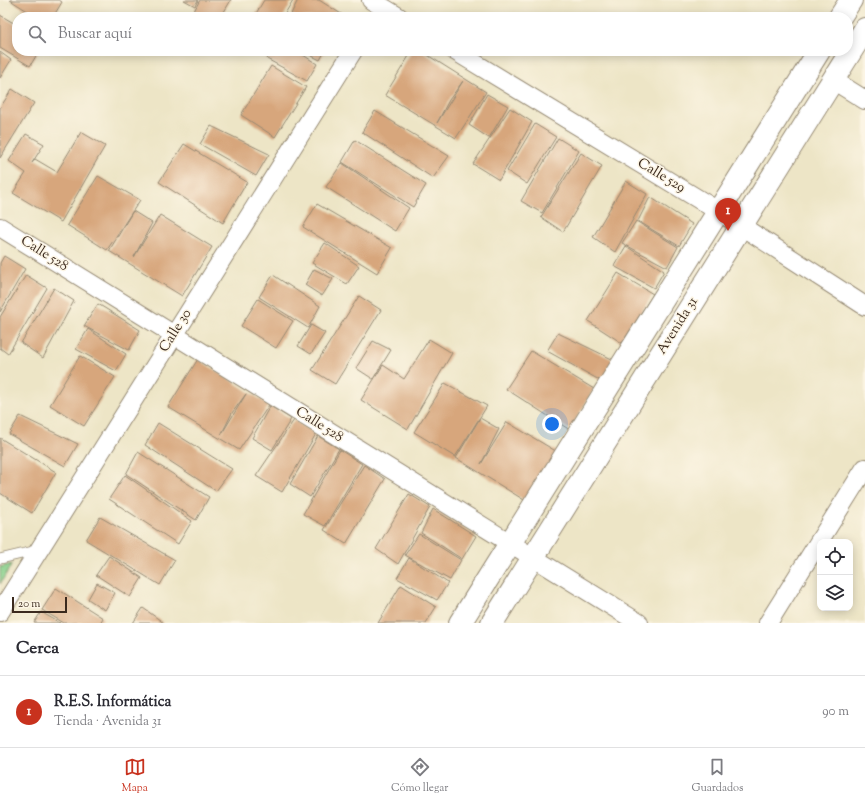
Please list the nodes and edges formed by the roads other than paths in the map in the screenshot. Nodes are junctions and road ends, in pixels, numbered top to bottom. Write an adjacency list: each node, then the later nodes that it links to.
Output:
1 (851, 0): 4 (main road)
2 (378, 6): 3 (street)
3 (389, 12)
4 (843, 12)
5 (865, 29): 6 (main road, Avenida 31)
6 (853, 48)
7 (350, 56): 17 (street, Calle 30)
8 (463, 56): 13 (street, Calle 529)
9 (816, 56): 13 (main road, Avenida 31)
10 (848, 56): 11 (main road, Avenida 31)
11 (832, 80): 12 (street); 14 (main road, Avenida 31)
12 (865, 100)
13 (718, 211): 14 (street, Calle 529); 19 (main road, Avenida 31)
14 (741, 226): 16 (street, Calle 529); 21 (main road, Avenida 31)
15 (0, 227): 17 (street, Calle 528)
16 (865, 306)
17 (174, 335): 19 (street, Calle 528); 20 (street, Calle 30)
18 (865, 468): 27 (street)
19 (510, 543): 21 (street, Calle 528); 24 (main road, Avenida 31)
20 (39, 549): 22 (lane); 23 (street, Calle 30)
21 (533, 557): 25 (main road, Avenida 31); 26 (street, Calle 528)
22 (0, 559)
23 (0, 612)
24 (460, 623)
25 (492, 623)
26 (639, 623)
27 (768, 623)

